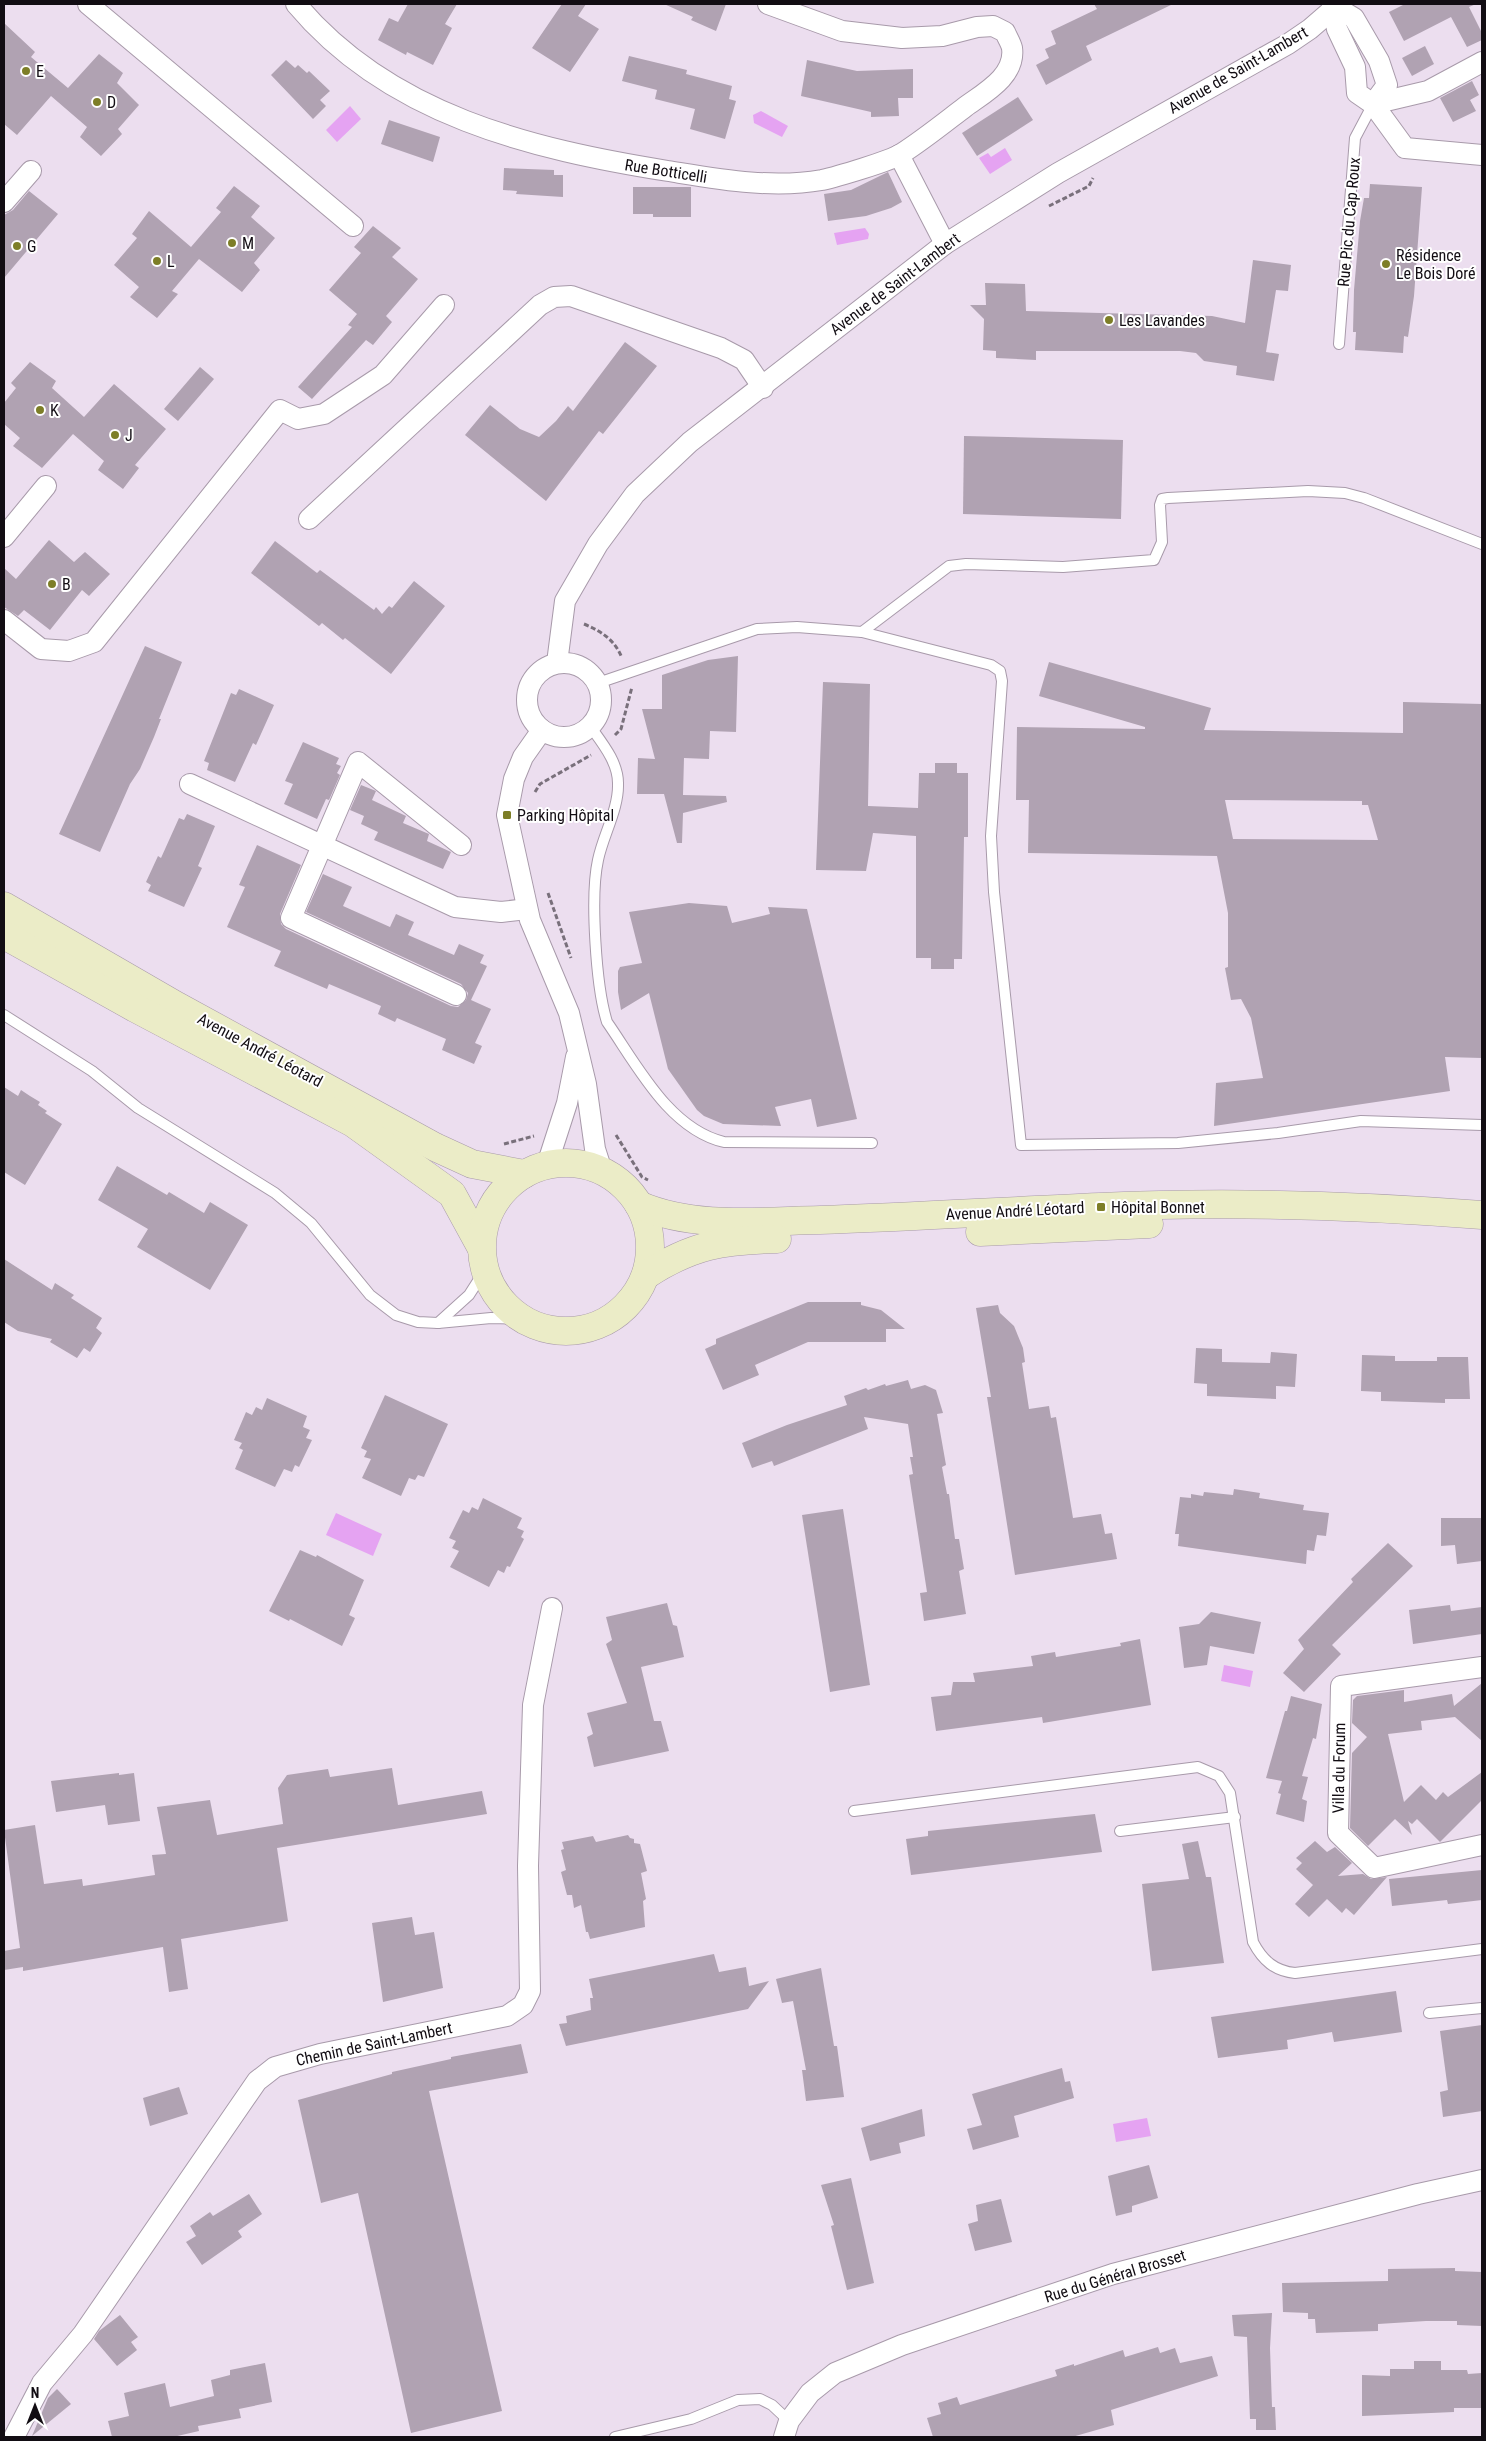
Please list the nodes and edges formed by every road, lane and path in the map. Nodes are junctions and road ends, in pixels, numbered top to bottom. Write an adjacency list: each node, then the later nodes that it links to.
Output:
1 (88, 4): 13 (street)
2 (296, 4): 7 (street, Rue Botticelli)
3 (768, 4): 7 (street, Rue Botticelli)
4 (1335, 5): 6 (street); 6 (street); 14 (street, Avenue de Saint-Lambert)
5 (1482, 62): 6 (street)
6 (1373, 104): 8 (street); 16 (lane, Rue Pic du Cap Roux)
7 (899, 155): 14 (street)
8 (1482, 155)
9 (31, 171): 11 (street)
10 (1090, 186): 12 (path)
11 (4, 202)
12 (1049, 206)
13 (353, 226)
14 (945, 244): 17 (street, Avenue de Saint-Lambert)
15 (444, 305): 22 (street)
16 (1339, 344)
17 (763, 388): 19 (street); 25 (street, Avenue de Saint-Lambert)
18 (46, 486): 20 (street)
19 (309, 519)
20 (4, 537)
21 (1482, 544): 24 (lane)
22 (4, 620)
23 (599, 631): 26 (path)
24 (862, 632): 26 (lane); 44 (lane)
25 (557, 663): 27 (street); 29 (street)
26 (628, 673): 27 (lane); 30 (path)
27 (598, 683): 28 (street)
28 (590, 726): 29 (street); 47 (lane)
29 (542, 730): 38 (street)
30 (617, 734)
31 (587, 757): 33 (path)
32 (190, 784): 34 (street)
33 (532, 796)
34 (322, 845): 35 (street); 38 (street); 41 (street)
35 (460, 845)
36 (547, 890): 40 (path)
37 (4, 906): 48 (main road, Avenue André Léotard)
38 (527, 908): 43 (street)
39 (4, 935): 53 (main road, Avenue André Léotard)
40 (573, 962)
41 (456, 996)
42 (4, 1015): 56 (lane)
43 (578, 1047): 48 (street); 49 (street)
44 (1482, 1125)
45 (614, 1130): 46 (path)
46 (617, 1137)
47 (872, 1143)
48 (535, 1169): 49 (main road); 53 (main road)
49 (602, 1171): 50 (main road)
50 (639, 1205): 51 (main road, Avenue André Léotard); 54 (main road)
51 (1482, 1215)
52 (1482, 1230): 54 (main road, Avenue André Léotard)
53 (483, 1258): 55 (main road); 56 (lane)
54 (646, 1275): 55 (main road)
55 (522, 1319): 56 (lane)
56 (438, 1323)
57 (552, 1608): 68 (street, Chemin de Saint-Lambert)
58 (1482, 1668): 62 (street, Villa du Forum)
59 (854, 1811): 60 (lane)
60 (1235, 1817): 61 (lane); 63 (lane)
61 (1120, 1831)
62 (1482, 1845)
63 (1482, 1949)
64 (1482, 2008): 65 (lane)
65 (1429, 2013)
66 (1482, 2180): 67 (street, Rue du Général Brosset)
67 (787, 2429): 69 (lane)
68 (14, 2437)
69 (615, 2437)

